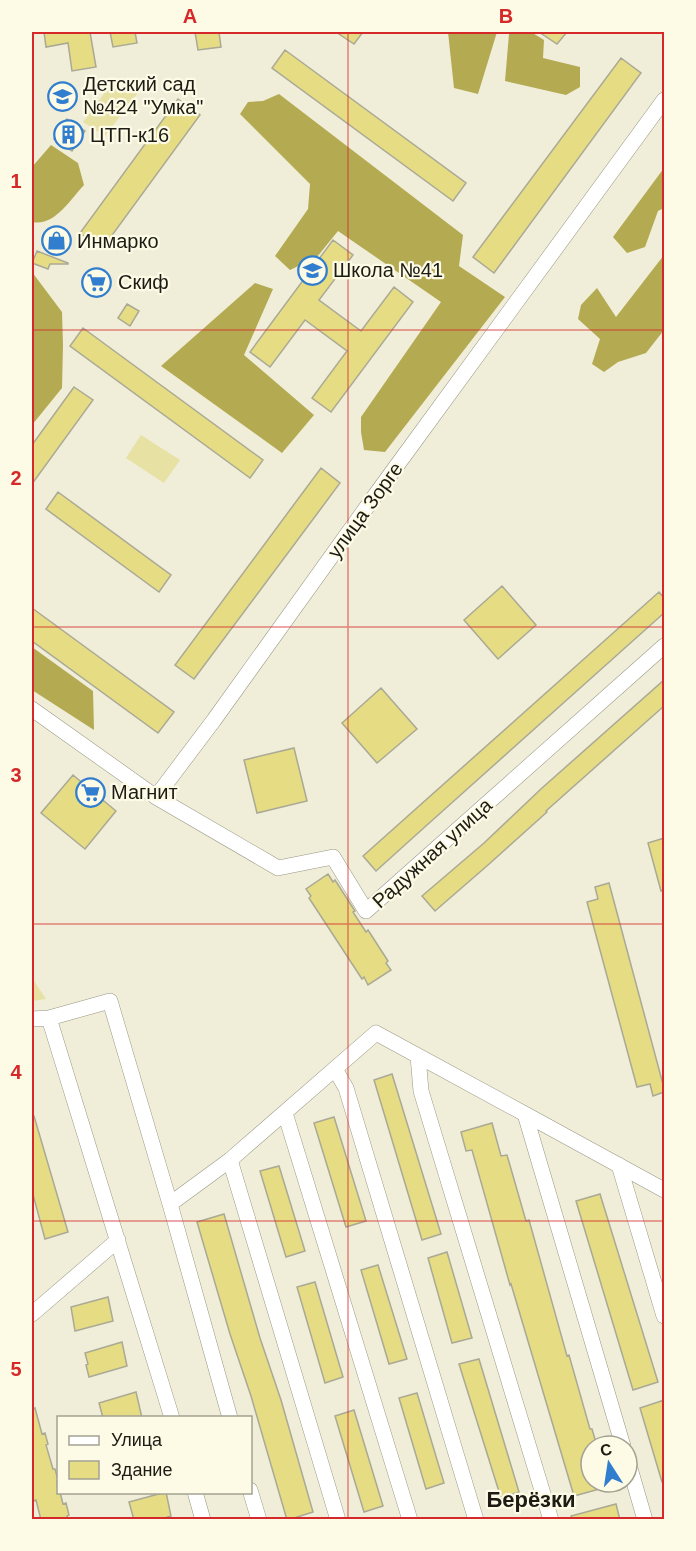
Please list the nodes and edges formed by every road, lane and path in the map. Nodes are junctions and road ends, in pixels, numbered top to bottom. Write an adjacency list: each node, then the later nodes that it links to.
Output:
1 (664, 99): 4 (street, улица Зорге)
2 (664, 646): 4 (street, Радужная улица)
3 (32, 709): 4 (street)
4 (156, 797)
5 (49, 1018): 6 (street); 14 (street); 15 (street)
6 (32, 1019)
7 (418, 1056): 8 (street); 10 (street); 29 (street)
8 (335, 1069): 9 (street); 28 (street)
9 (285, 1113): 11 (street); 27 (street)
10 (525, 1114): 12 (street); 20 (street)
11 (230, 1160): 14 (street); 26 (street)
12 (619, 1165): 13 (street); 17 (street)
13 (664, 1190)
14 (170, 1204): 19 (street)
15 (118, 1240): 16 (street); 18 (street)
16 (32, 1314)
17 (664, 1316)
18 (171, 1416)
19 (229, 1416)
20 (619, 1434)
21 (196, 1494): 24 (street)
22 (251, 1494): 25 (street)
23 (637, 1494): 30 (street)
24 (203, 1520)
25 (259, 1520)
26 (338, 1520)
27 (410, 1520)
28 (476, 1520)
29 (551, 1520)
30 (645, 1520)

